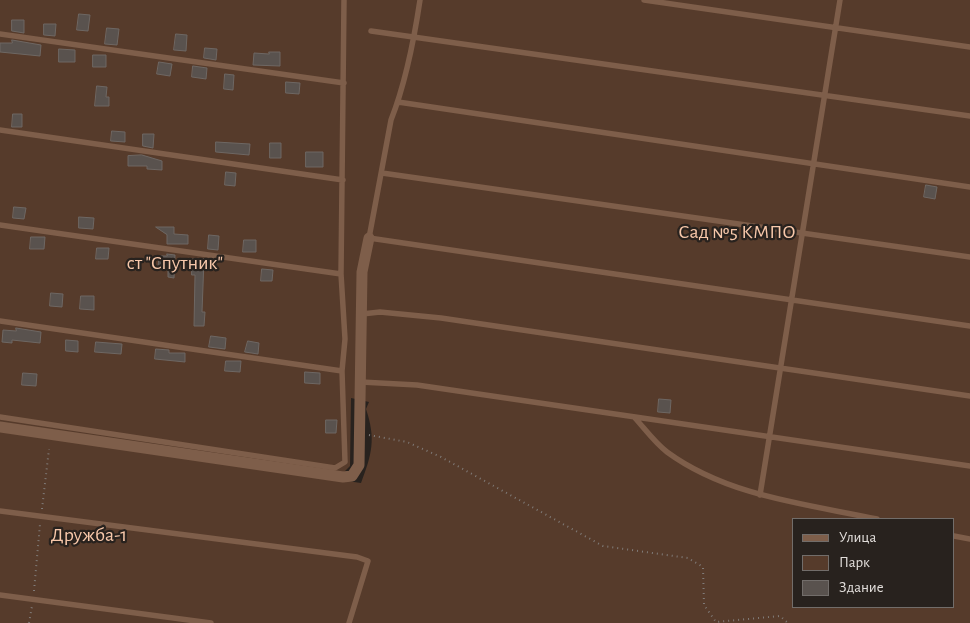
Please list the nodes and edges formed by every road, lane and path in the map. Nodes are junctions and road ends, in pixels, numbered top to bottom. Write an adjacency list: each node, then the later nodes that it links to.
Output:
1 (344, 0): 10 (lane)
2 (420, 0): 8 (lane)
3 (644, 0): 5 (lane)
4 (840, 0): 5 (lane)
5 (835, 28): 9 (lane); 11 (lane)
6 (371, 31): 8 (lane)
7 (0, 34): 10 (lane)
8 (414, 37): 11 (lane); 12 (lane)
9 (970, 47)
10 (344, 83): 17 (lane)
11 (825, 94): 13 (lane); 15 (lane)
12 (398, 102): 15 (lane); 16 (lane)
13 (970, 116)
14 (0, 130): 17 (lane)
15 (815, 164): 18 (lane); 20 (lane)
16 (382, 173): 20 (lane); 21 (lane)
17 (343, 180): 23 (lane)
18 (970, 187)
19 (0, 225): 23 (lane)
20 (804, 232): 22 (lane); 24 (lane)
21 (369, 238): 24 (lane); 25 (street)
22 (970, 257)
23 (341, 274): 29 (lane)
24 (791, 300): 27 (lane); 28 (lane)
25 (362, 314): 28 (lane); 30 (street)
26 (0, 321): 29 (lane)
27 (970, 326)
28 (780, 368): 31 (lane); 36 (lane)
29 (342, 370): 32 (lane)
30 (361, 382): 33 (lane); 35 (street)
31 (970, 396)
32 (0, 417)
33 (635, 418): 36 (lane); 39 (lane)
34 (0, 427): 35 (street)
35 (360, 434): 50 (path)
36 (768, 436): 38 (lane); 39 (lane)
37 (49, 450): 41 (path)
38 (970, 466)
39 (760, 495): 42 (lane)
40 (0, 511): 41 (lane)
41 (41, 516): 46 (path); 49 (lane)
42 (872, 518)
43 (955, 536): 44 (lane)
44 (970, 539)
45 (0, 595): 46 (lane)
46 (33, 599): 47 (path); 48 (lane)
47 (29, 623)
48 (211, 623)
49 (349, 623)
50 (788, 623)

